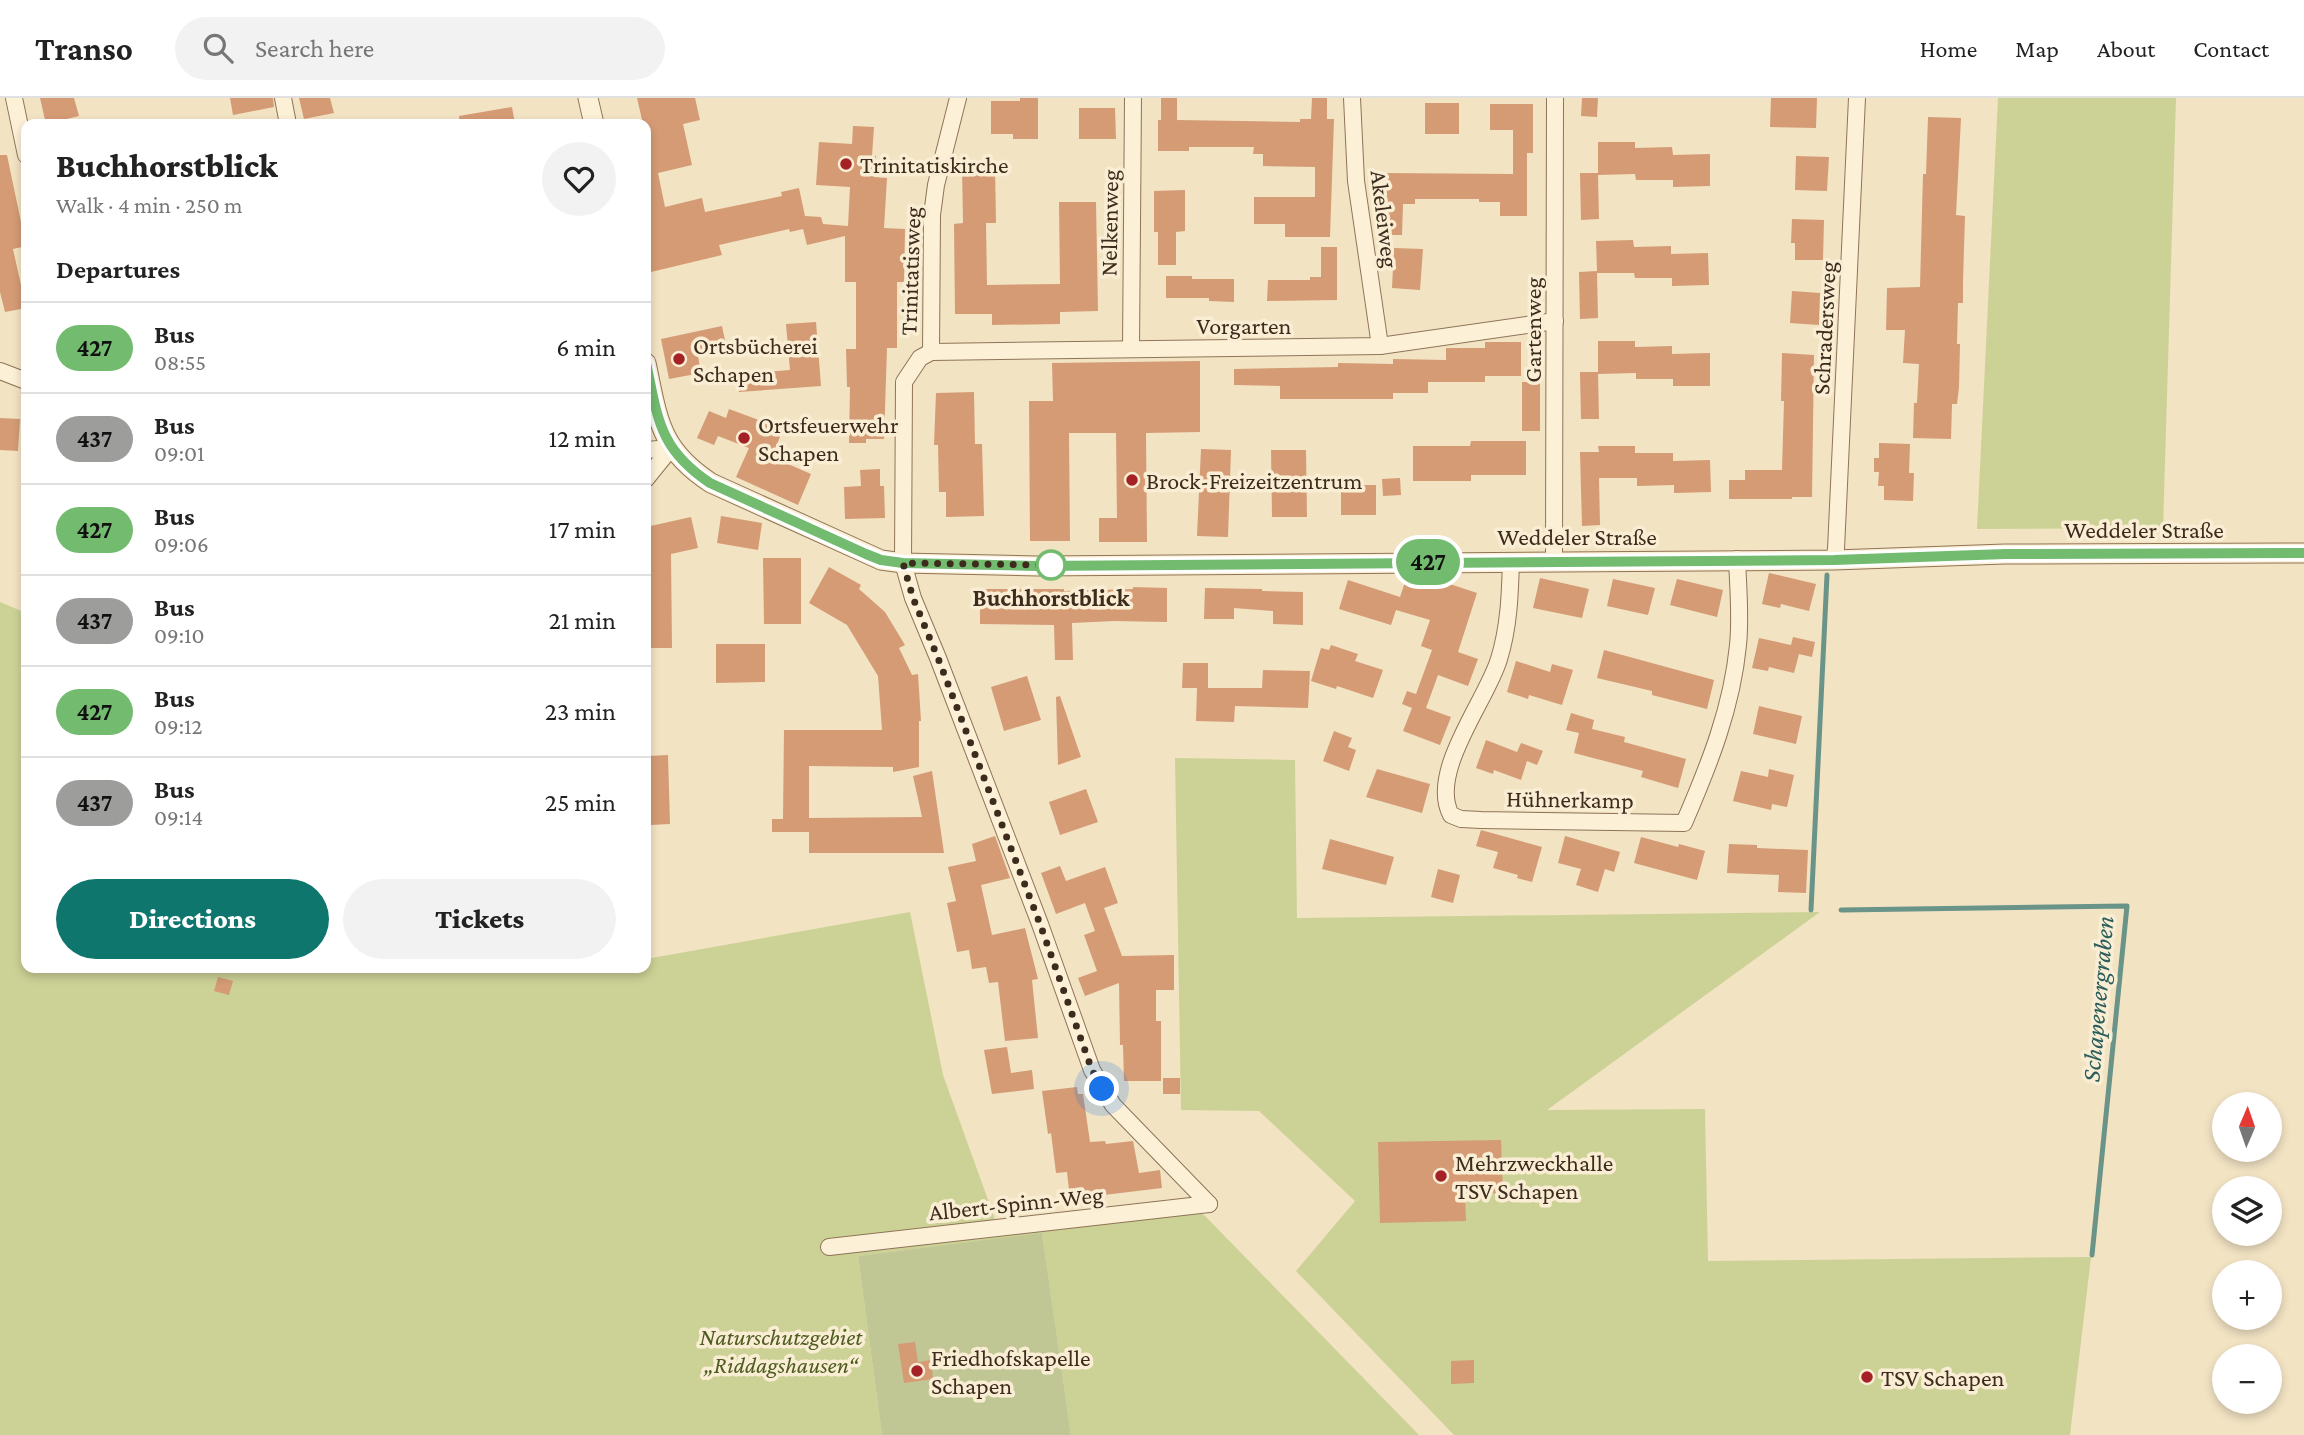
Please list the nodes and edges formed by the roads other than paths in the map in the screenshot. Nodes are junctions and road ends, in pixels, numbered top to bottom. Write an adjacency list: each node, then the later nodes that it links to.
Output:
1 (14, 98): 11 (street)
2 (283, 98): 9 (street)
3 (588, 98): 10 (street)
4 (958, 98): 15 (street, Trinitatisweg)
5 (1133, 98): 14 (street, Nelkenweg)
6 (1352, 98): 13 (street, Akeleiweg)
7 (1555, 98): 12 (street, Gartenweg)
8 (1857, 98): 24 (street, Schradersweg)
9 (287, 119)
10 (593, 119)
11 (21, 131)
12 (1555, 321): 13 (street, Vorgarten); 26 (street, Gartenweg)
13 (1380, 346): 14 (street, Vorgarten)
14 (1131, 348): 15 (street, Vorgarten)
15 (931, 352): 27 (street, Trinitatisweg)
16 (0, 371): 17 (street)
17 (21, 380)
18 (651, 387): 19 (street)
19 (671, 448): 20 (street); 21 (street); 27 (street, Weddeler Straße)
20 (651, 450)
21 (651, 473)
22 (2304, 553): 24 (street, Weddeler Straße)
23 (1737, 559): 24 (street, Weddeler Straße); 25 (street, Hühnerkamp); 26 (street, Weddeler Straße)
24 (1834, 560)
25 (1511, 561): 26 (street, Weddeler Straße); 27 (street, Weddeler Straße)
26 (1555, 562)
27 (903, 563): 28 (street, Albert-Spinn-Weg)
28 (829, 1247)

